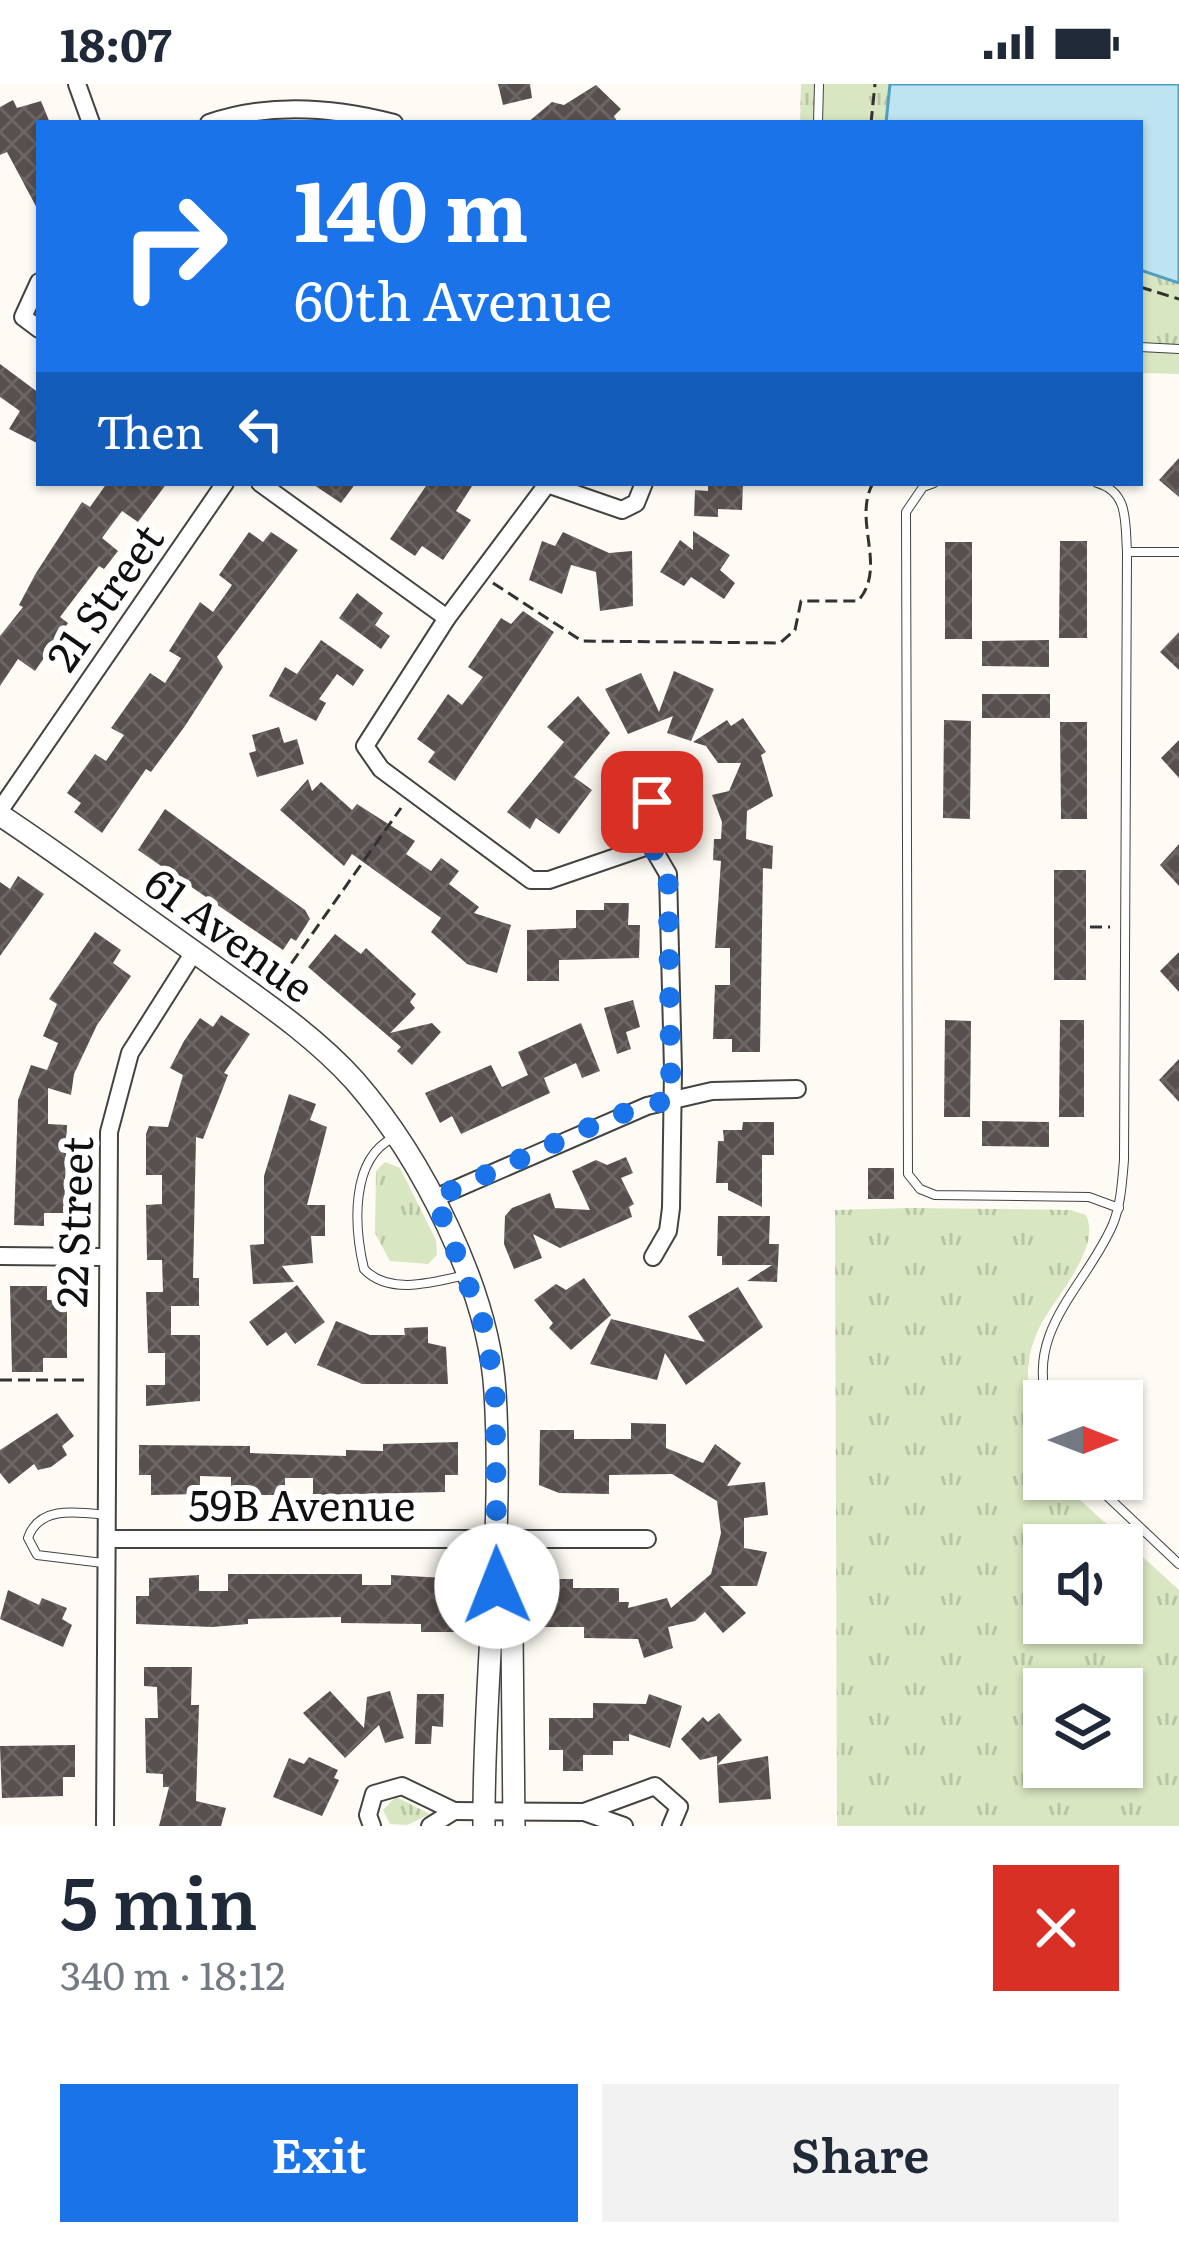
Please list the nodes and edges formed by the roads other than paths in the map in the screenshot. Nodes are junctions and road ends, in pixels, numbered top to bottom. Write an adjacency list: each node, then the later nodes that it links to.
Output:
1 (77, 84): 3 (street)
2 (819, 84): 6 (lane)
3 (91, 120)
4 (217, 120): 5 (street)
5 (375, 120)
6 (818, 120)
7 (36, 288): 8 (street)
8 (36, 327)
9 (1143, 347): 10 (lane)
10 (1179, 349)
11 (223, 486): 22 (street, 21 Street)
12 (264, 486): 20 (street)
13 (545, 486): 20 (street)
14 (555, 486): 15 (street)
15 (643, 486)
16 (927, 486): 29 (lane)
17 (1107, 486): 18 (lane)
18 (1127, 551): 19 (lane); 29 (lane)
19 (1179, 552)
20 (447, 617): 23 (street)
21 (652, 802): 23 (street)
22 (0, 812): 24 (street, 61 Avenue)
23 (651, 845): 26 (street)
24 (194, 952): 27 (street, 61 Avenue); 31 (street, 22 Street)
25 (796, 1089): 26 (street)
26 (671, 1099): 28 (street); 32 (street)
27 (394, 1138): 28 (street, 61 Avenue); 33 (lane)
28 (435, 1198): 33 (street, 61 Avenue)
29 (1119, 1208): 34 (lane)
30 (0, 1256): 31 (street)
31 (104, 1257): 36 (street, 22 Street)
32 (653, 1257)
33 (466, 1275): 38 (street, 61 Avenue)
34 (1044, 1380)
35 (1111, 1500): 41 (lane)
36 (107, 1516): 37 (street, 22 Street); 40 (lane)
37 (107, 1539): 38 (street, 59B Avenue); 40 (street, 22 Street)
38 (496, 1539): 39 (street, 59B Avenue); 42 (street, 61 Avenue)
39 (647, 1539)
40 (107, 1563): 47 (street, 22 Street)
41 (1179, 1564)
42 (497, 1586): 45 (street); 46 (street)
43 (454, 1811): 45 (street); 48 (street); 49 (street)
44 (584, 1812): 46 (street); 50 (street); 51 (street)
45 (484, 1819): 46 (street)
46 (514, 1819)
47 (105, 1826)
48 (372, 1826)
49 (430, 1826)
50 (624, 1826)
51 (671, 1826)

